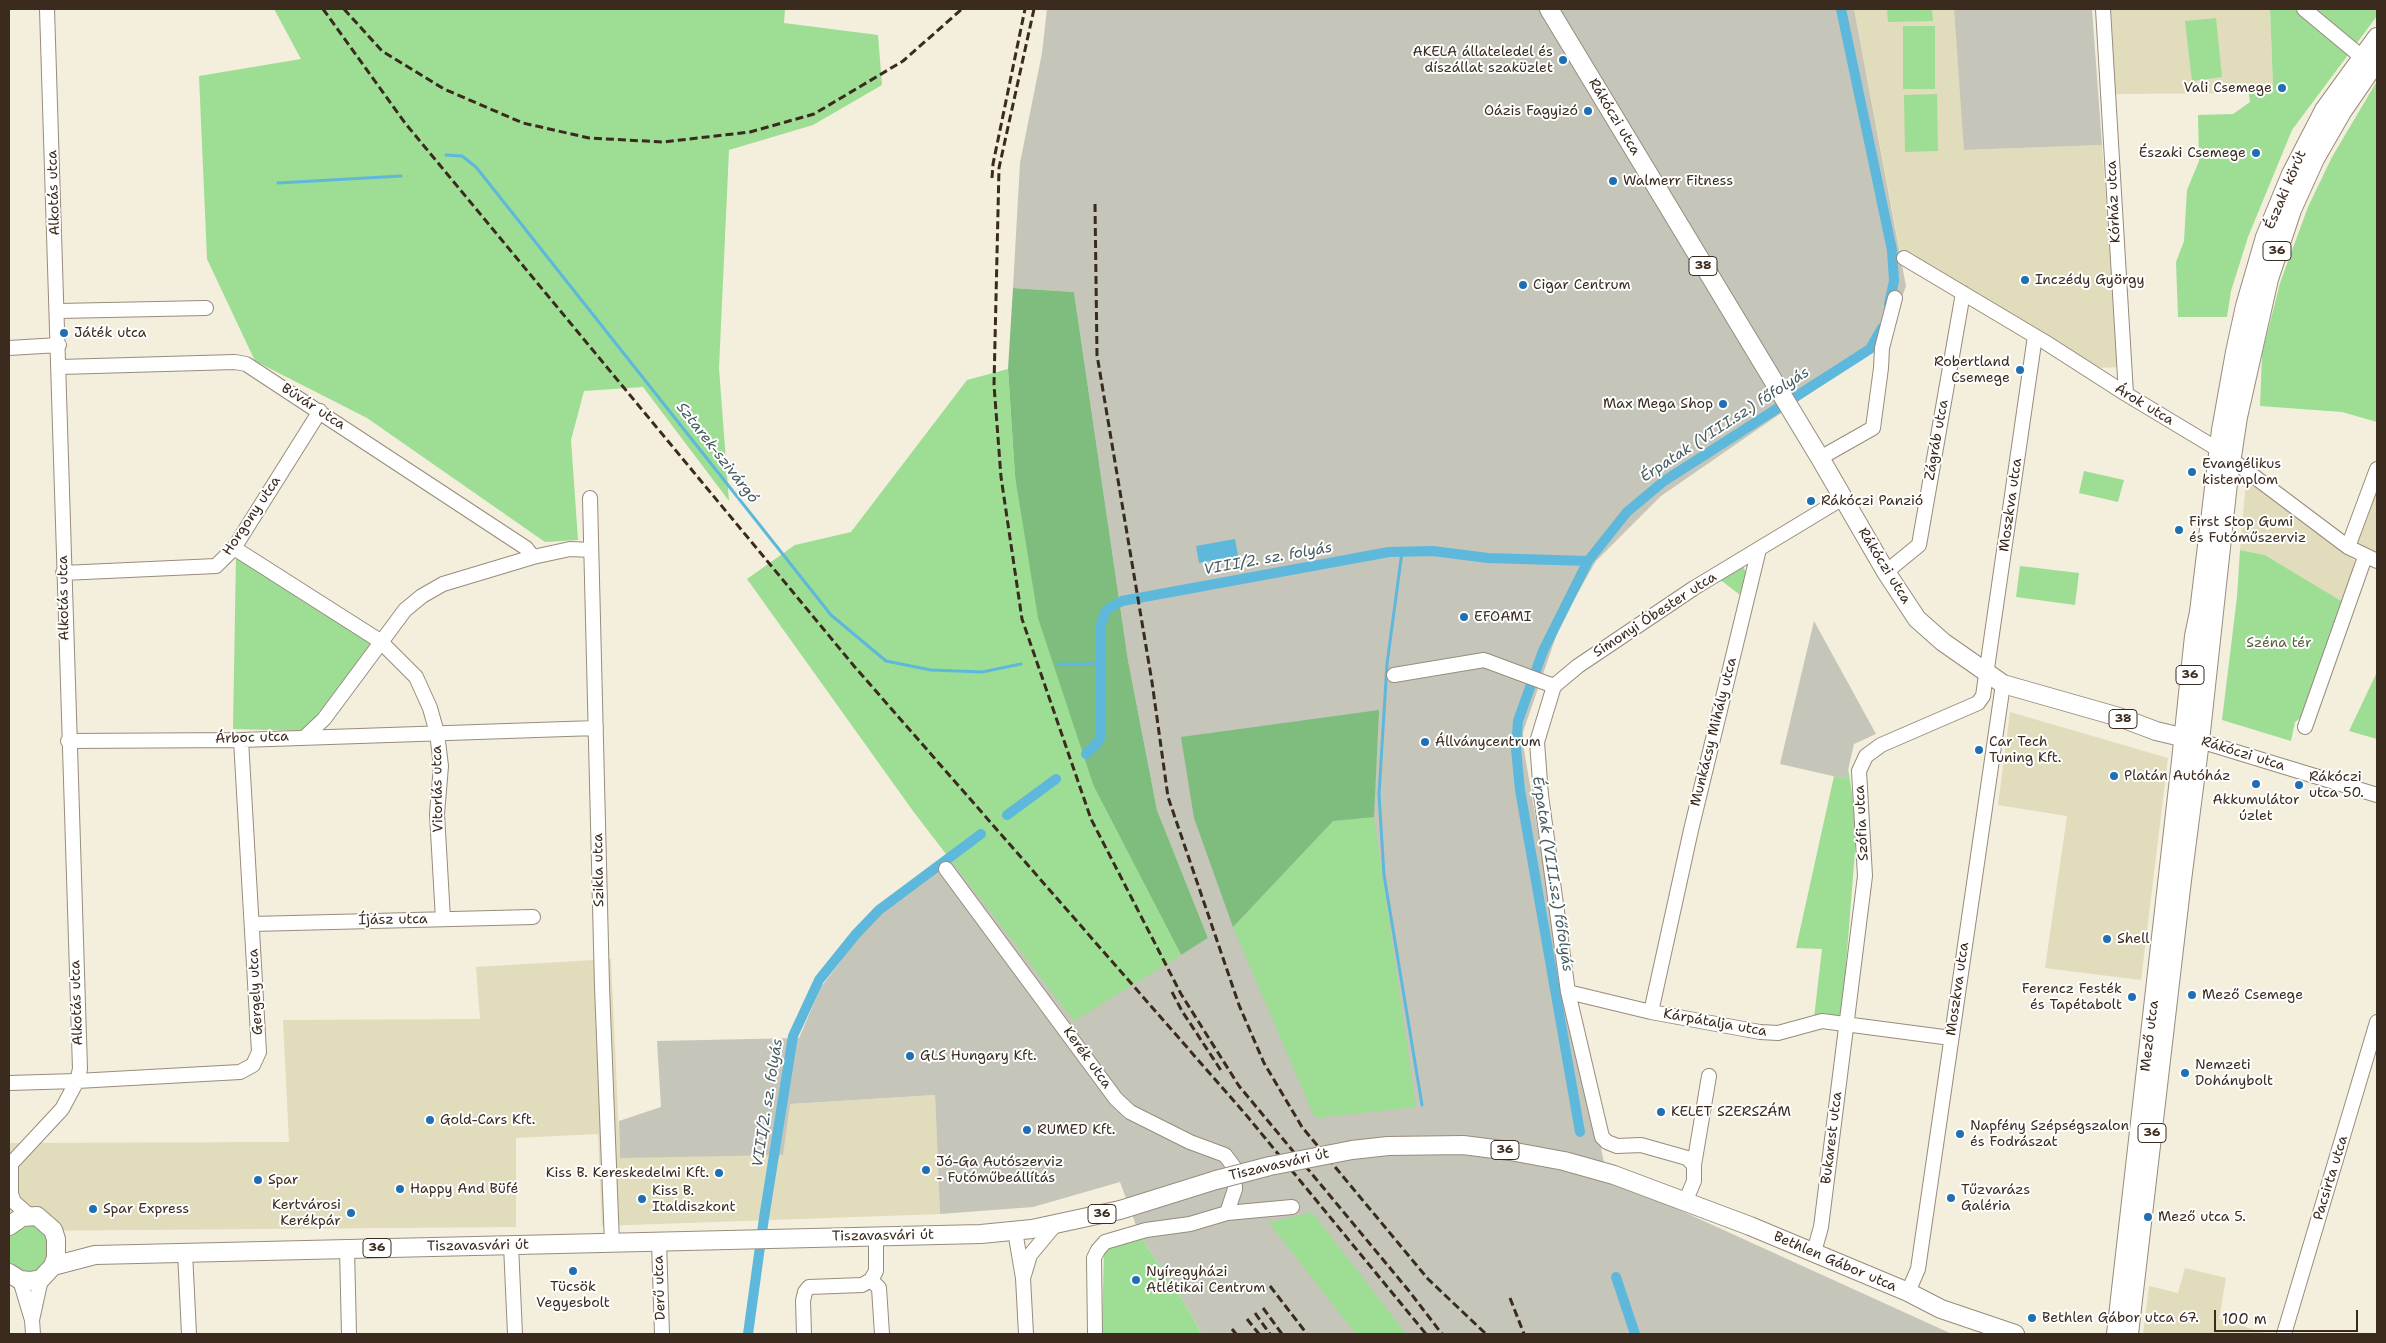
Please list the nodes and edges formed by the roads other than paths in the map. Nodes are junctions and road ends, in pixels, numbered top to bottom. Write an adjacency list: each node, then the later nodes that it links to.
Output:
1 (47, 9): 11 (street, Alkotás utca)
2 (1549, 9): 19 (main road, Rákóczi utca / 38)
3 (2103, 9): 16 (street, Kórház utca)
4 (2304, 9): 6 (street)
5 (2377, 37): 6 (main road, Északi körút / 36)
6 (2371, 62): 18 (main road, Északi körút / 36)
7 (1904, 258): 8 (street, Árok utca)
8 (1963, 293): 12 (street, Árok utca); 29 (street, Zágráb utca)
9 (1895, 298): 19 (street)
10 (206, 308): 11 (street)
11 (58, 311): 13 (street, Alkotás utca)
12 (2035, 336): 16 (street, Árok utca); 32 (street, Moszkva utca)
13 (59, 345): 14 (street); 15 (street, Alkotás utca)
14 (9, 348)
15 (60, 367): 17 (street, Búvár utca); 30 (street, Alkotás utca)
16 (2126, 394): 18 (street, Árok utca)
17 (320, 410): 24 (street, Horgony utca); 27 (street, Búvár utca)
18 (2225, 456): 23 (street, Árok utca); 42 (main road, 36)
19 (1820, 458): 22 (main road, Rákóczi utca / 38)
20 (2377, 469): 23 (street)
21 (590, 498): 26 (street, Szikla utca)
22 (1843, 498): 25 (street); 29 (main road, Rákóczi utca / 38)
23 (2348, 547): 28 (street, Árok utca)
24 (234, 548): 30 (street, Horgony utca); 31 (street, Vitorlás utca)
25 (1759, 549): 35 (street, Simonyi Óbester utca); 51 (street, Munkácsy Mihály utca)
26 (591, 550): 27 (street); 39 (street, Szikla utca)
27 (534, 558): 31 (street)
28 (2371, 559): 38 (street)
29 (1886, 572): 32 (main road, Rákóczi utca / 38)
30 (63, 573): 44 (street, Alkotás utca)
31 (380, 641): 40 (street, Vitorlás utca); 41 (street)
32 (1987, 674): 34 (main road, Rákóczi utca / 38); 36 (street)
33 (1394, 675): 35 (street)
34 (2003, 684): 37 (street, Moszkva utca); 42 (main road, Rákóczi utca / 38)
35 (1554, 686): 50 (street)
36 (1983, 696): 37 (street); 53 (street, Szófia utca)
37 (1999, 703): 54 (street, Moszkva utca)
38 (2305, 727)
39 (596, 728): 40 (street, Árboc utca); 71 (street, Szikla utca)
40 (437, 733): 41 (street, Árboc utca); 48 (street, Vitorlás utca)
41 (306, 736): 43 (street, Árboc utca)
42 (2192, 739): 45 (street, Rákóczi utca); 82 (main road, Mező utca / 36); 95 (main road, Mező utca / 36)
43 (241, 740): 44 (street, Árboc utca); 49 (street, Gergely utca)
44 (68, 741): 56 (street, Alkotás utca)
45 (2377, 795)
46 (946, 869): 63 (street, Kerék utca)
47 (533, 917): 48 (street, Íjász utca)
48 (444, 919): 49 (street, Íjász utca)
49 (252, 924): 56 (street, Gergely utca)
50 (1568, 992): 51 (street, Kárpátalja utca); 59 (street)
51 (1651, 1012): 53 (street, Kárpátalja utca)
52 (2377, 1022): 96 (street, Pacsirta utca)
53 (1847, 1023): 54 (street, Kárpátalja utca); 75 (street, Bukarest utca)
54 (1951, 1038): 81 (street, Moszkva utca)
55 (1709, 1076): 59 (street)
56 (77, 1082): 57 (street, Gergely utca); 58 (street, Alkotás utca)
57 (9, 1083)
58 (10, 1165): 64 (street, Alkotás utca)
59 (1694, 1165): 61 (street)
60 (1655, 1189): 61 (main road, Bethlen Gábor utca / 36); 65 (main road, Tiszavasvári út / 36, bridge)
61 (1686, 1200): 75 (main road, Bethlen Gábor utca / 36)
62 (1292, 1207): 63 (street)
63 (1227, 1214): 91 (street)
64 (30, 1216): 66 (main road); 69 (main road, 36)
65 (1055, 1225): 67 (main road, Tiszavasvári út / 36); 79 (street)
66 (9, 1226)
67 (1015, 1231): 68 (main road, Tiszavasvári út / 36); 79 (street)
68 (876, 1237): 70 (main road, Tiszavasvári út / 36); 80 (street)
69 (56, 1239): 76 (main road, 36); 77 (main road)
70 (659, 1242): 71 (main road, Tiszavasvári út / 36); 87 (street, Derű utca)
71 (612, 1243): 72 (main road, Tiszavasvári út / 36)
72 (511, 1245): 73 (main road, Tiszavasvári út / 36); 86 (street)
73 (347, 1249): 74 (main road, Tiszavasvári út / 36); 85 (street)
74 (185, 1252): 76 (main road, Tiszavasvári út / 36); 84 (street)
75 (1814, 1252): 81 (main road, Bethlen Gábor utca / 36)
76 (95, 1255): 77 (main road, 36)
77 (47, 1272): 78 (main road, 36); 83 (street)
78 (14, 1276): 83 (street)
79 (1023, 1278): 90 (street)
80 (871, 1280): 88 (street); 89 (street)
81 (1908, 1292): 92 (main road, Bethlen Gábor utca / 36)
82 (2118, 1314): 93 (main road); 94 (main road, Mező utca / 36)
83 (32, 1327)
84 (189, 1334)
85 (349, 1334)
86 (515, 1334)
87 (662, 1334)
88 (804, 1334)
89 (882, 1334)
90 (1026, 1334)
91 (1096, 1334)
92 (2015, 1334)
93 (2102, 1334)
94 (2116, 1334)
95 (2129, 1334)
96 (2284, 1334)

